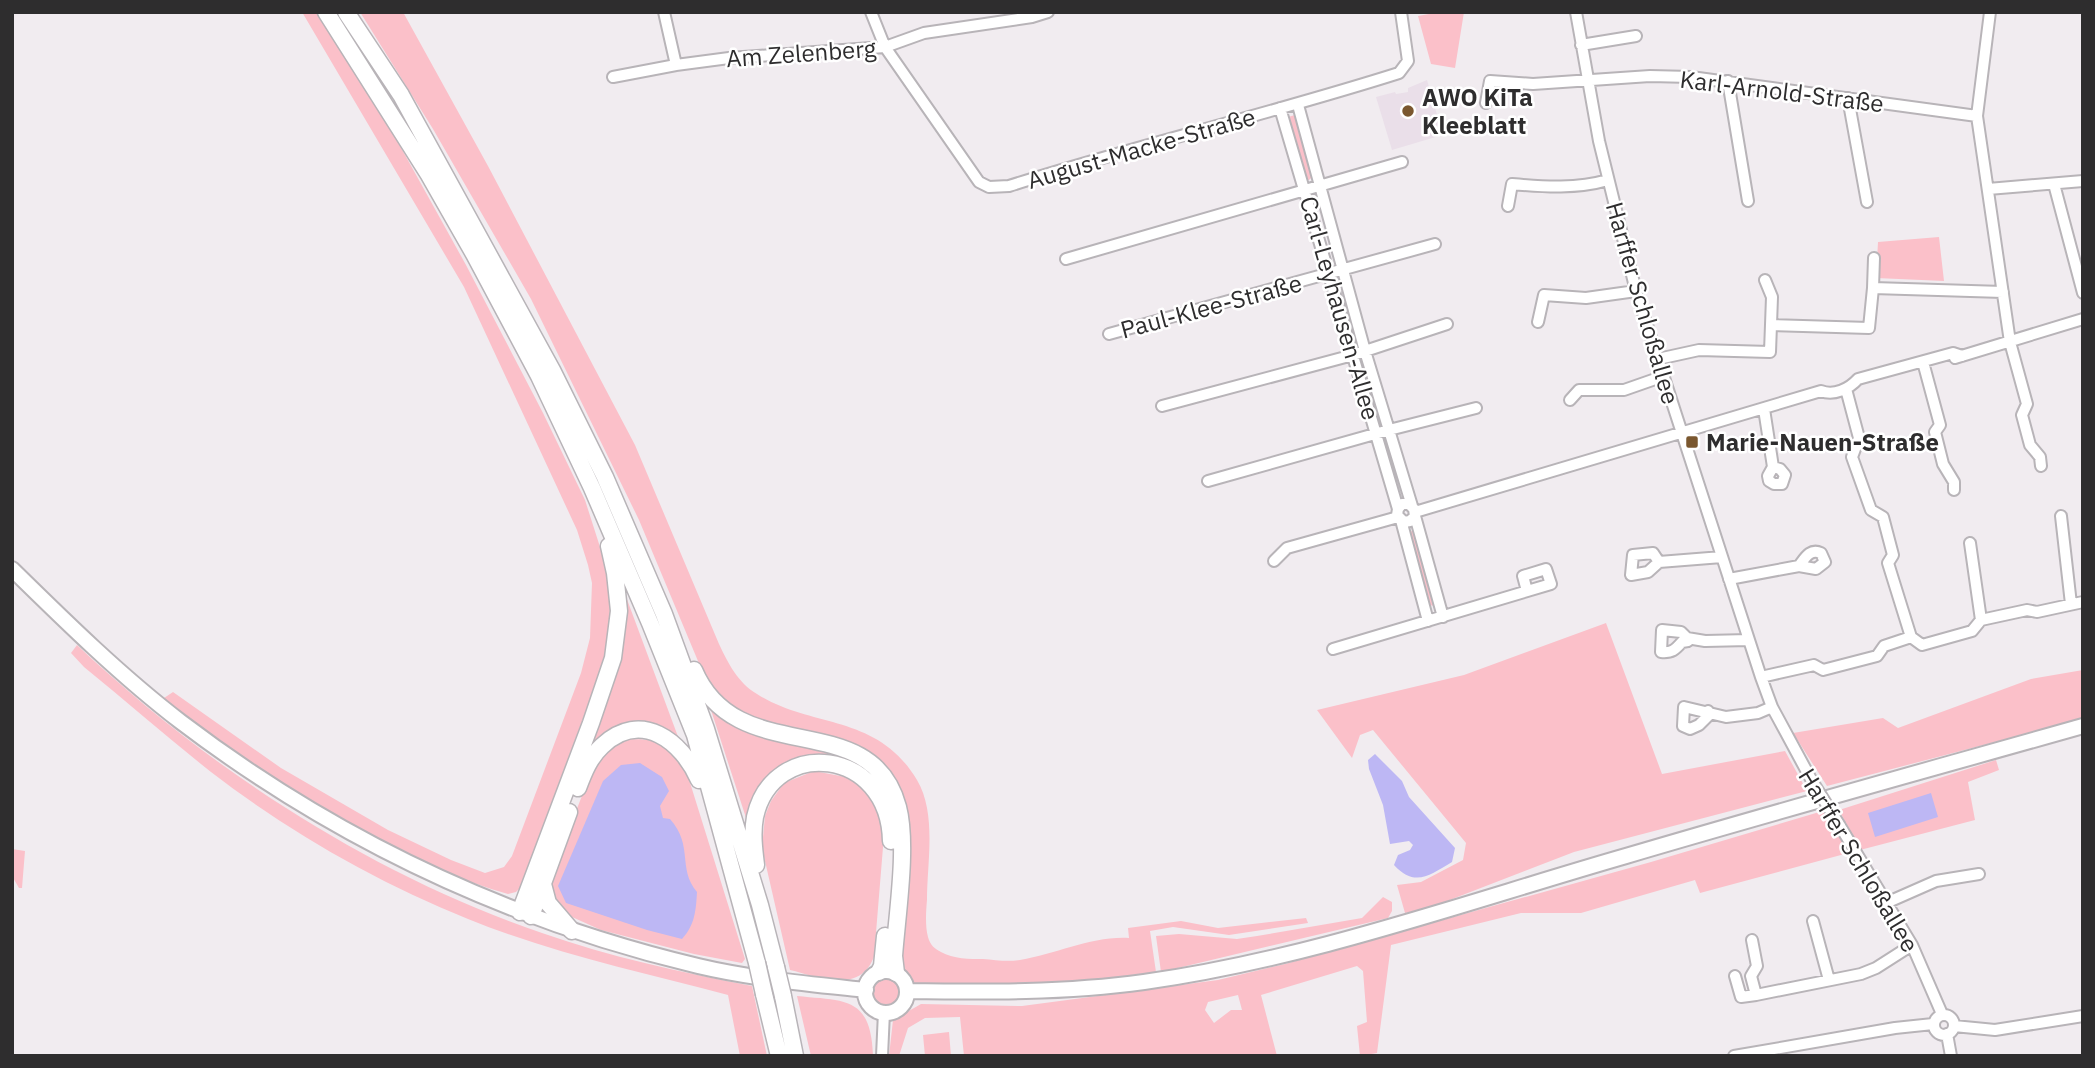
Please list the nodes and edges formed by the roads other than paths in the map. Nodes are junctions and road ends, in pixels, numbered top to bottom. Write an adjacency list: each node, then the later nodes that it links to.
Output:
1 (326, 12): 63 (highway)
2 (346, 12): 77 (highway)
3 (664, 12): 12 (street)
4 (871, 12): 11 (street)
5 (1048, 12): 11 (street, Am Zelenberg)
6 (1401, 12): 18 (street, August-Macke-Straße)
7 (1576, 12): 10 (street, Harffer Schloßallee)
8 (1990, 12): 20 (street)
9 (1636, 36): 10 (street)
10 (1581, 45): 14 (street, Harffer Schloßallee)
11 (885, 47): 12 (street, Am Zelenberg); 19 (street, August-Macke-Straße)
12 (676, 65): 13 (street, Am Zelenberg)
13 (613, 77)
14 (1587, 81): 15 (street, Karl-Arnold-Straße); 17 (street, Karl-Arnold-Straße); 22 (street, Harffer Schloßallee)
15 (1728, 81): 16 (street, Karl-Arnold-Straße); 28 (street)
16 (1848, 98): 20 (street, Karl-Arnold-Straße); 29 (street)
17 (1486, 103)
18 (1298, 105): 19 (street, August-Macke-Straße); 25 (street, Carl-Leyhausen-Allee)
19 (1280, 108): 27 (street, Carl-Leyhausen-Allee)
20 (1977, 116): 26 (street)
21 (1402, 162): 25 (street)
22 (1608, 180): 30 (street); 38 (street, Harffer Schloßallee)
23 (2083, 181): 24 (street)
24 (2054, 184): 26 (street); 40 (street)
25 (1321, 185): 27 (street); 34 (street, Carl-Leyhausen-Allee)
26 (1988, 189): 39 (street)
27 (1306, 190): 33 (street); 35 (street, Carl-Leyhausen-Allee)
28 (1748, 201)
29 (1867, 202)
30 (1508, 206)
31 (1435, 244): 34 (street, Paul-Klee-Straße)
32 (1874, 258): 37 (street)
33 (1066, 259)
34 (1343, 269): 35 (street, Paul-Klee-Straße); 47 (street, Carl-Leyhausen-Allee)
35 (1329, 274): 45 (street, Paul-Klee-Straße); 48 (street, Carl-Leyhausen-Allee)
36 (1765, 280): 44 (street)
37 (1873, 288): 39 (street); 44 (street)
38 (1636, 291): 42 (street); 49 (street, Harffer Schloßallee)
39 (2003, 292): 46 (street)
40 (2083, 293)
41 (2083, 319): 46 (street)
42 (1538, 322)
43 (1447, 324): 47 (street)
44 (1771, 325): 49 (street)
45 (1109, 334)
46 (2010, 342): 50 (street); 60 (street)
47 (1365, 351): 48 (street); 57 (street, Carl-Leyhausen-Allee)
48 (1353, 355): 54 (street); 59 (street, Carl-Leyhausen-Allee)
49 (1658, 359): 51 (street, Harffer Schloßallee)
50 (1925, 361): 52 (street); 64 (street)
51 (1664, 376): 53 (street); 58 (street, Harffer Schloßallee)
52 (1849, 387): 56 (street); 81 (street)
53 (1570, 400)
54 (1162, 406)
55 (1476, 408): 57 (street)
56 (1763, 409): 58 (street); 61 (street)
57 (1389, 429): 59 (street); 65 (street, Carl-Leyhausen-Allee)
58 (1681, 432): 65 (street); 69 (street, Harffer Schloßallee)
59 (1376, 433): 62 (street); 66 (street, Carl-Leyhausen-Allee)
60 (2041, 466)
61 (1773, 467)
62 (1208, 481)
63 (592, 488): 89 (highway); 94 (highway)
64 (1954, 490)
65 (1414, 511): 66 (street); 78 (street, Carl-Leyhausen-Allee)
66 (1399, 515): 70 (street); 80 (street, Carl-Leyhausen-Allee)
67 (2061, 516): 76 (street)
68 (1970, 543): 79 (street)
69 (1722, 557): 71 (street); 74 (street, Harffer Schloßallee)
70 (1273, 561)
71 (1658, 562)
72 (1799, 566): 74 (street)
73 (12, 569): 94 (main road)
74 (1729, 579): 83 (street, Harffer Schloßallee)
75 (1527, 592): 78 (street)
76 (2077, 603): 79 (street)
77 (664, 614): 93 (highway); 99 (highway)
78 (1443, 617): 80 (street)
79 (1982, 620): 81 (street)
80 (1428, 621): 84 (street)
81 (1911, 637): 85 (street)
82 (1688, 638): 83 (street)
83 (1749, 640): 85 (street, Harffer Schloßallee)
84 (1333, 649)
85 (1761, 677): 86 (street, Harffer Schloßallee)
86 (1772, 707): 87 (street); 92 (street, Harffer Schloßallee, bridge)
87 (1708, 711)
88 (2083, 726): 103 (main road)
89 (720, 823): 91 (highway); 110 (highway, bridge)
90 (1979, 874): 92 (street)
91 (543, 884): 94 (highway); 96 (highway)
92 (1886, 903): 98 (street, Harffer Schloßallee)
93 (760, 905): 99 (highway); 111 (highway, bridge)
94 (525, 914): 96 (main road)
95 (1813, 921): 101 (street)
96 (572, 931): 102 (main road)
97 (1752, 940): 104 (street)
98 (1912, 945): 101 (street); 106 (street, Harffer Schloßallee)
99 (887, 973): 102 (main road); 103 (main road)
100 (1735, 976): 104 (street)
101 (1829, 980): 104 (street)
102 (866, 990): 105 (main road)
103 (907, 991): 105 (main road)
104 (1756, 995)
105 (884, 1012): 112 (street)
106 (1942, 1014): 108 (street); 109 (street)
107 (2083, 1016): 109 (street)
108 (1933, 1024): 109 (street); 113 (street)
109 (1951, 1030): 114 (street)
110 (779, 1056)
111 (795, 1056)
112 (882, 1056)
113 (1734, 1056)
114 (1951, 1056)

